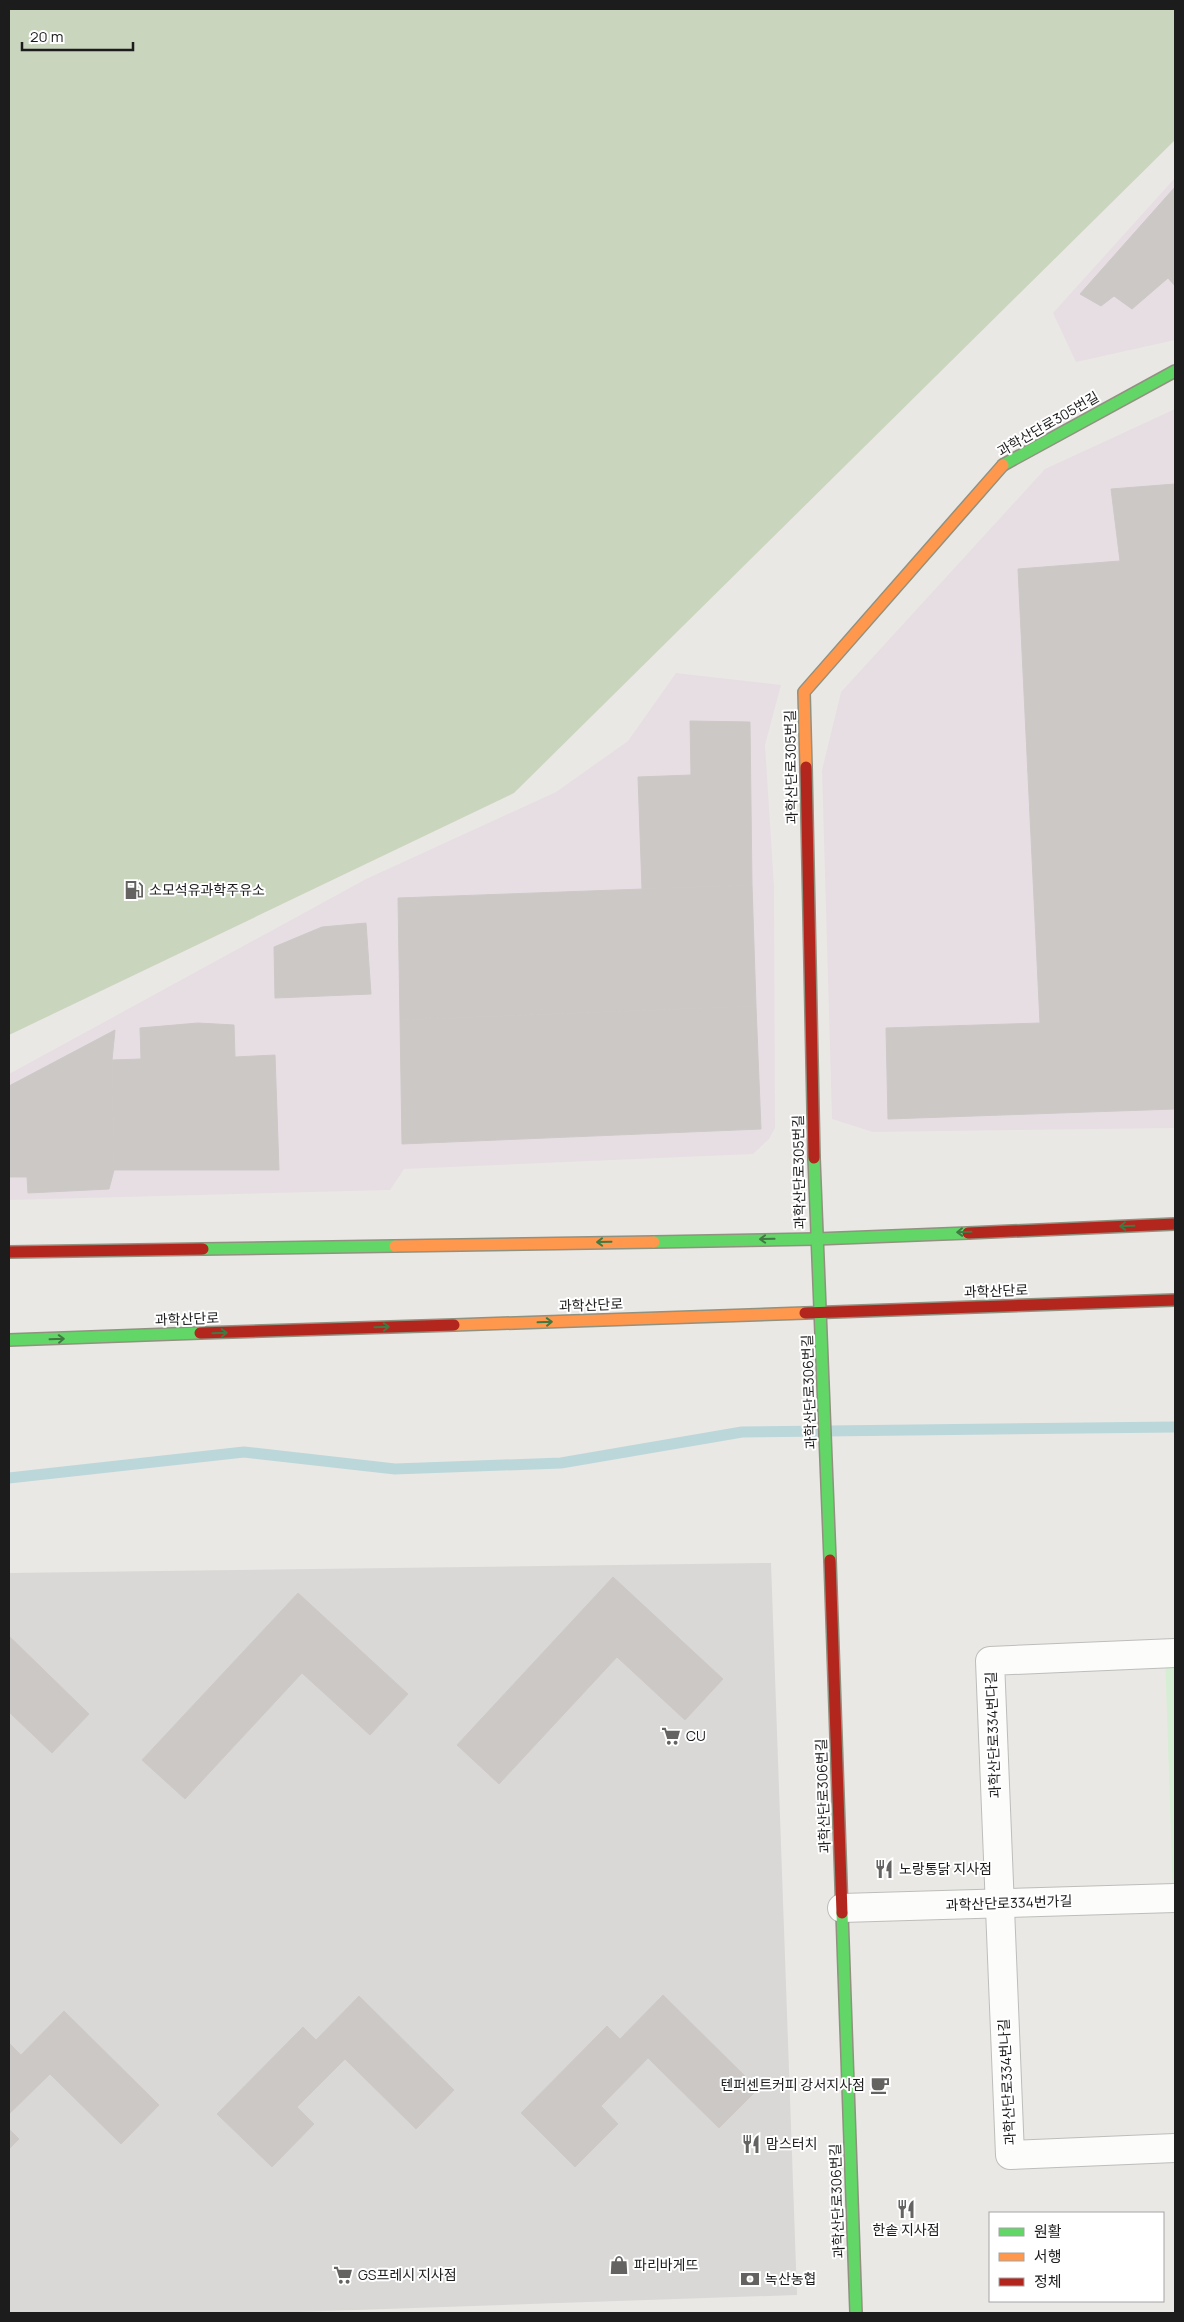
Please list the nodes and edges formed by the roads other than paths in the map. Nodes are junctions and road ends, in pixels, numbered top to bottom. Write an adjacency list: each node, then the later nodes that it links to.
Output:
1 (1175, 371): 3 (main road, 과학산단로305번길)
2 (1175, 1224): 3 (main road, one-way to 3)
3 (816, 1239): 4 (main road, one-way to 4); 5 (main road, 과학산단로305번길)
4 (9, 1252)
5 (819, 1279): 7 (main road, 과학산단로306번길)
6 (1175, 1300): 7 (main road, 과학산단로)
7 (821, 1312): 8 (main road, 과학산단로, one-way to 7); 12 (main road, 과학산단로306번길)
8 (9, 1340)
9 (1175, 1654): 11 (street, 과학산단로334번다길)
10 (1175, 1898): 11 (street, 과학산단로334번가길)
11 (998, 1904): 12 (street, 과학산단로334번가길); 13 (street, 과학산단로334번나길)
12 (842, 1908): 14 (main road, 과학산단로306번길)
13 (1175, 2148)
14 (856, 2313)

